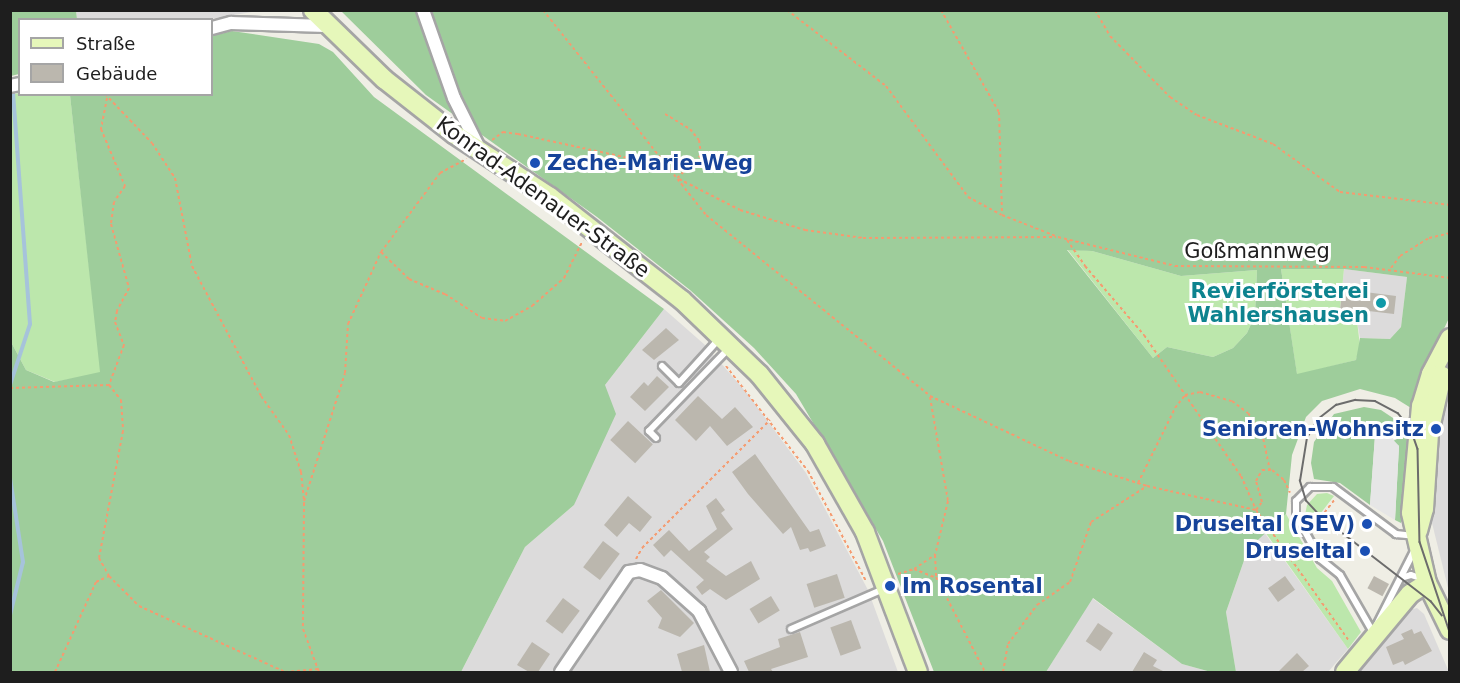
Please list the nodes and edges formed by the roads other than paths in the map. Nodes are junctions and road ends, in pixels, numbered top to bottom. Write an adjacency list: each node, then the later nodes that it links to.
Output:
1 (313, 10): 3 (main road, Konrad-Adenauer-Straße)
2 (423, 10): 5 (street)
3 (326, 26): 4 (street); 5 (main road, Konrad-Adenauer-Straße)
4 (213, 28)
5 (474, 155): 7 (main road, Konrad-Adenauer-Straße)
6 (1449, 338): 11 (main road)
7 (723, 347): 9 (lane); 10 (lane); 14 (main road, Konrad-Adenauer-Straße)
8 (1449, 349): 11 (main road)
9 (662, 366)
10 (656, 438)
11 (1417, 540): 12 (lane); 13 (main road); 17 (lane)
12 (1401, 579): 13 (lane); 17 (lane)
13 (1427, 583): 16 (main road); 17 (main road)
14 (881, 586): 15 (lane); 20 (main road, Konrad-Adenauer-Straße)
15 (791, 629)
16 (1449, 630)
17 (1376, 637): 21 (main road)
18 (561, 672): 19 (street)
19 (731, 672)
20 (918, 672)
21 (1345, 672)

